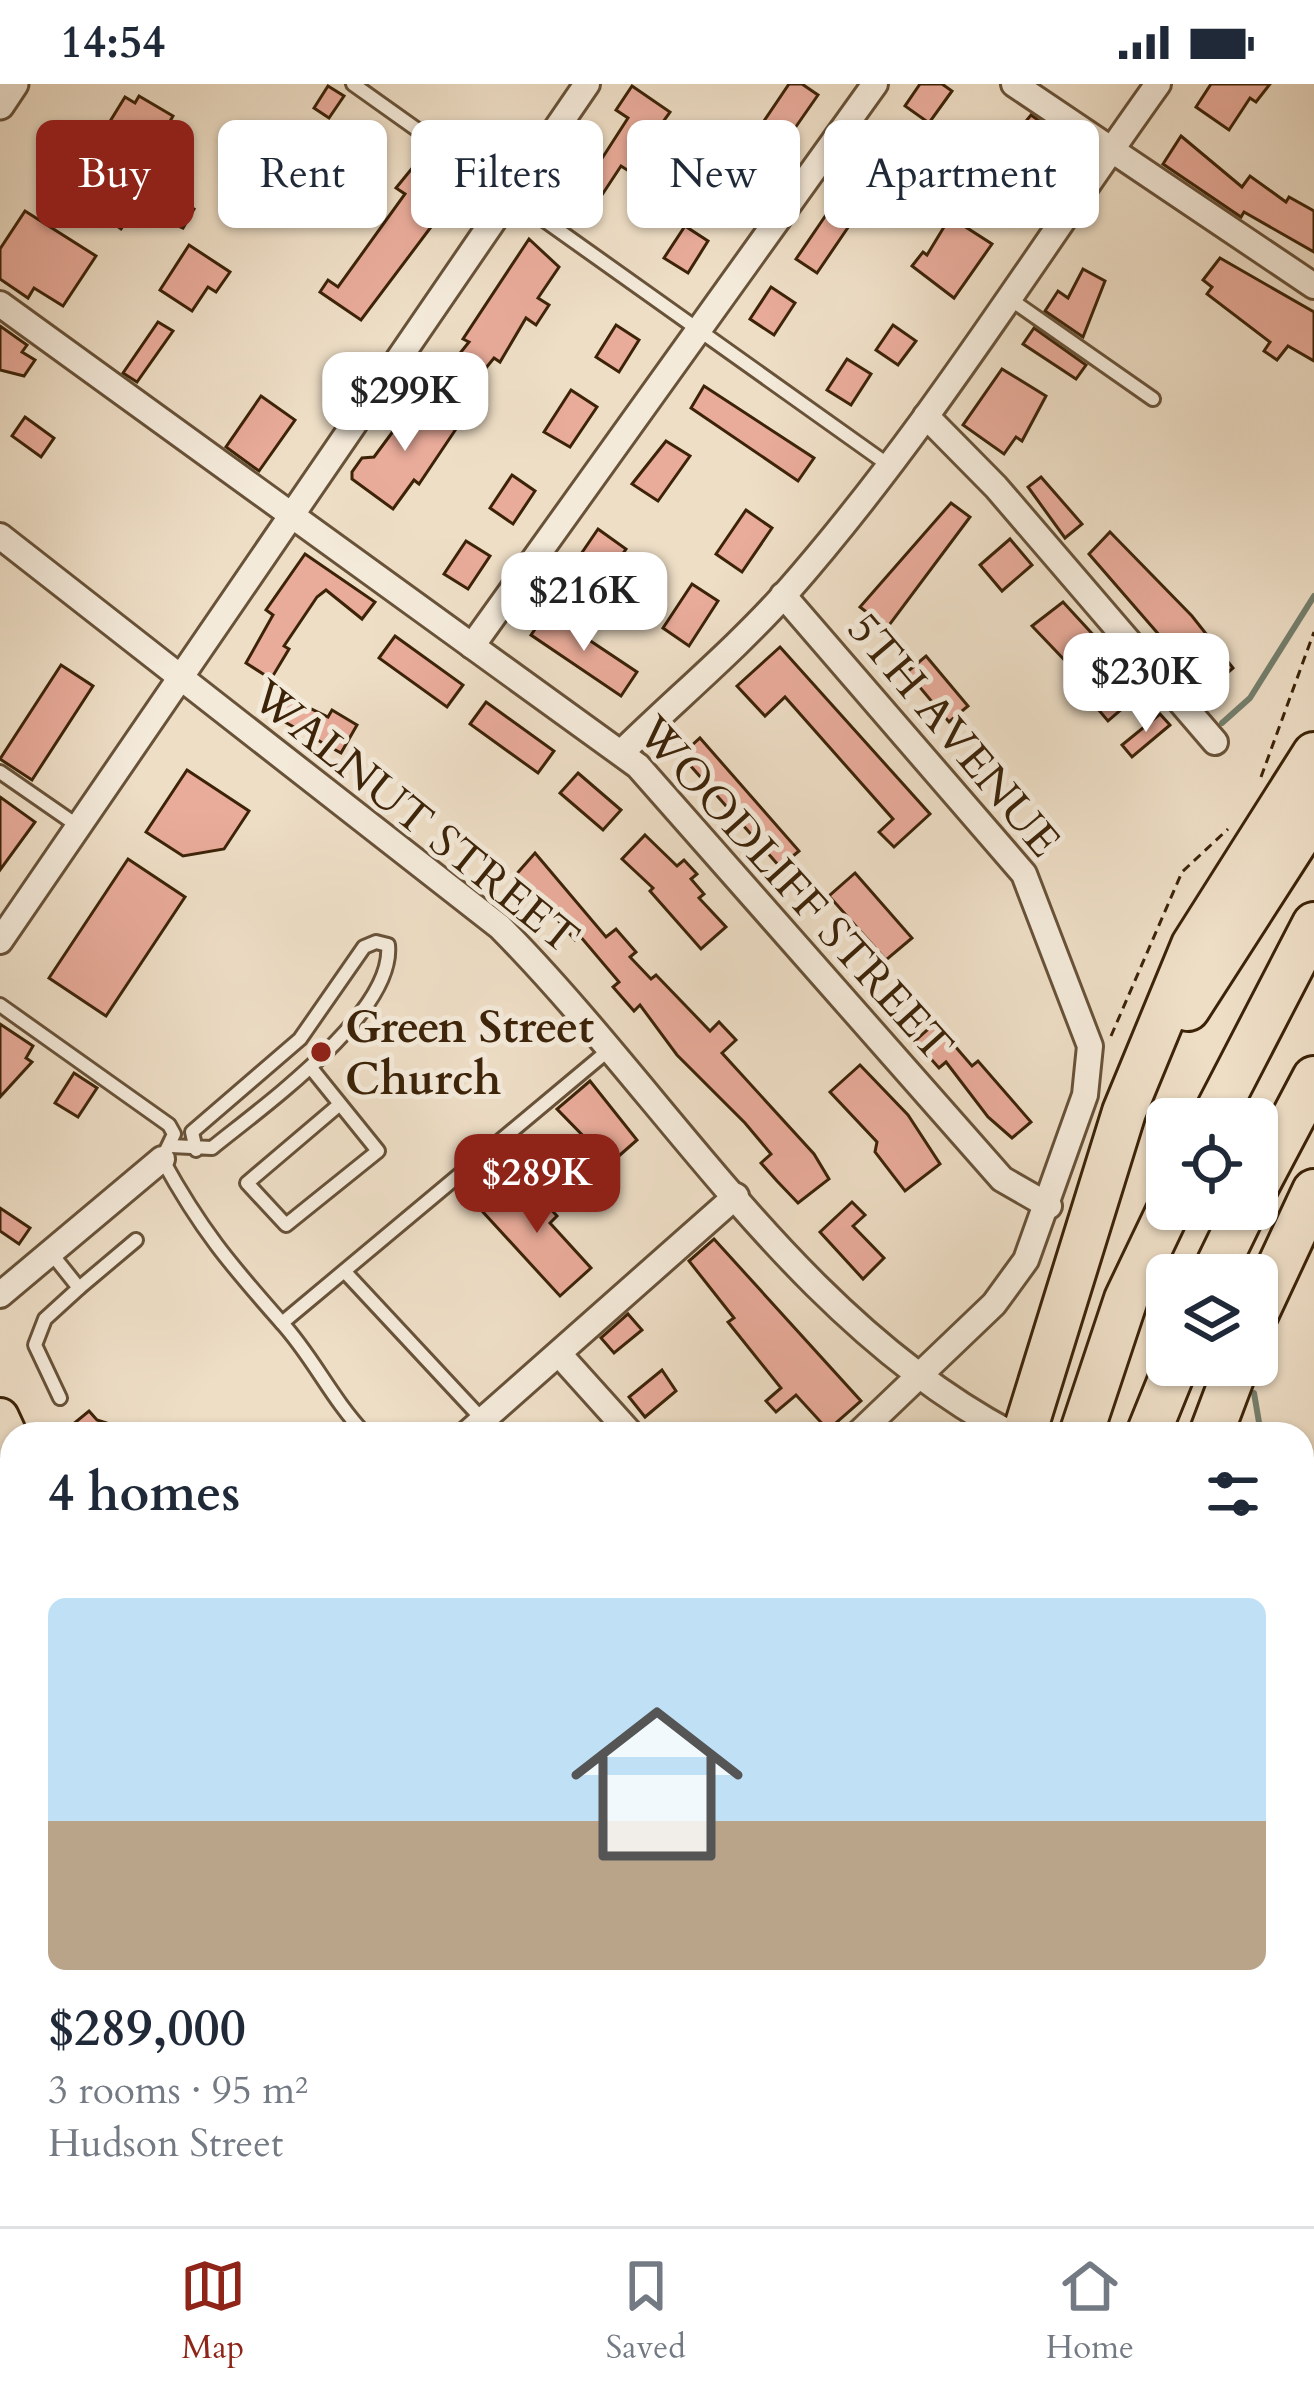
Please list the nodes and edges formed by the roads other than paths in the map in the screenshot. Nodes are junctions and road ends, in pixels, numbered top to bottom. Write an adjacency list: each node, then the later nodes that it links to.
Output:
1 (14, 84): 7 (street)
2 (353, 84): 9 (lane)
3 (587, 84): 8 (street)
4 (875, 84): 16 (street)
5 (1014, 84): 10 (street)
6 (1158, 84): 10 (street)
7 (0, 105)
8 (562, 120)
9 (411, 125)
10 (1112, 148): 13 (street); 14 (street)
11 (488, 228): 20 (street)
12 (555, 228): 16 (lane)
13 (1314, 286)
14 (1009, 298): 17 (lane); 18 (street)
15 (0, 304): 20 (street, WOODLIFF STREET)
16 (699, 330): 19 (lane); 23 (street)
17 (1154, 399)
18 (926, 416): 19 (street); 25 (street)
19 (886, 464): 22 (street)
20 (293, 513): 23 (street, WOODLIFF STREET); 24 (street)
21 (0, 536): 24 (street, WALNUT STREET)
22 (783, 595): 26 (street); 47 (street, 5TH AVENUE)
23 (472, 646): 26 (street, WOODLIFF STREET)
24 (180, 679): 30 (street); 35 (street, WALNUT STREET)
25 (1215, 742)
26 (622, 752): 47 (street, WOODLIFF STREET)
27 (1314, 754): 41 (highway)
28 (0, 772): 30 (lane)
29 (1314, 814): 41 (highway)
30 (79, 826): 32 (street)
31 (1314, 924): 38 (highway)
32 (0, 941)
33 (1314, 983): 39 (highway)
34 (0, 1005): 44 (lane)
35 (610, 1048): 46 (street, WALNUT STREET); 52 (lane)
36 (311, 1068): 40 (lane); 43 (lane); 43 (lane)
37 (1314, 1078): 42 (highway)
38 (1224, 1098)
39 (1255, 1098)
40 (340, 1104): 40 (lane)
41 (1124, 1112): 68 (highway)
42 (1278, 1146)
43 (196, 1150): 44 (lane)
44 (166, 1152): 50 (street); 55 (lane)
45 (1314, 1191): 51 (highway)
46 (736, 1196): 57 (street); 58 (street, WALNUT STREET)
47 (1049, 1206): 58 (street, 5TH AVENUE)
48 (1158, 1230): 69 (highway)
49 (136, 1240): 53 (lane)
50 (51, 1252): 53 (lane); 54 (street)
51 (1278, 1268)
52 (345, 1272): 55 (lane); 63 (lane)
53 (80, 1288): 61 (lane)
54 (0, 1295)
55 (282, 1323): 62 (lane)
56 (1146, 1328): 70 (highway)
57 (559, 1354): 64 (street); 65 (street)
58 (920, 1379): 66 (street, 5TH AVENUE); 67 (street, WALNUT STREET)
59 (1167, 1386): 71 (highway)
60 (1230, 1386): 72 (highway)
61 (60, 1399)
62 (354, 1422)
63 (476, 1422)
64 (489, 1422)
65 (621, 1422)
66 (872, 1422)
67 (988, 1422)
68 (1028, 1422)
69 (1086, 1422)
70 (1109, 1422)
71 (1153, 1422)
72 (1216, 1422)

